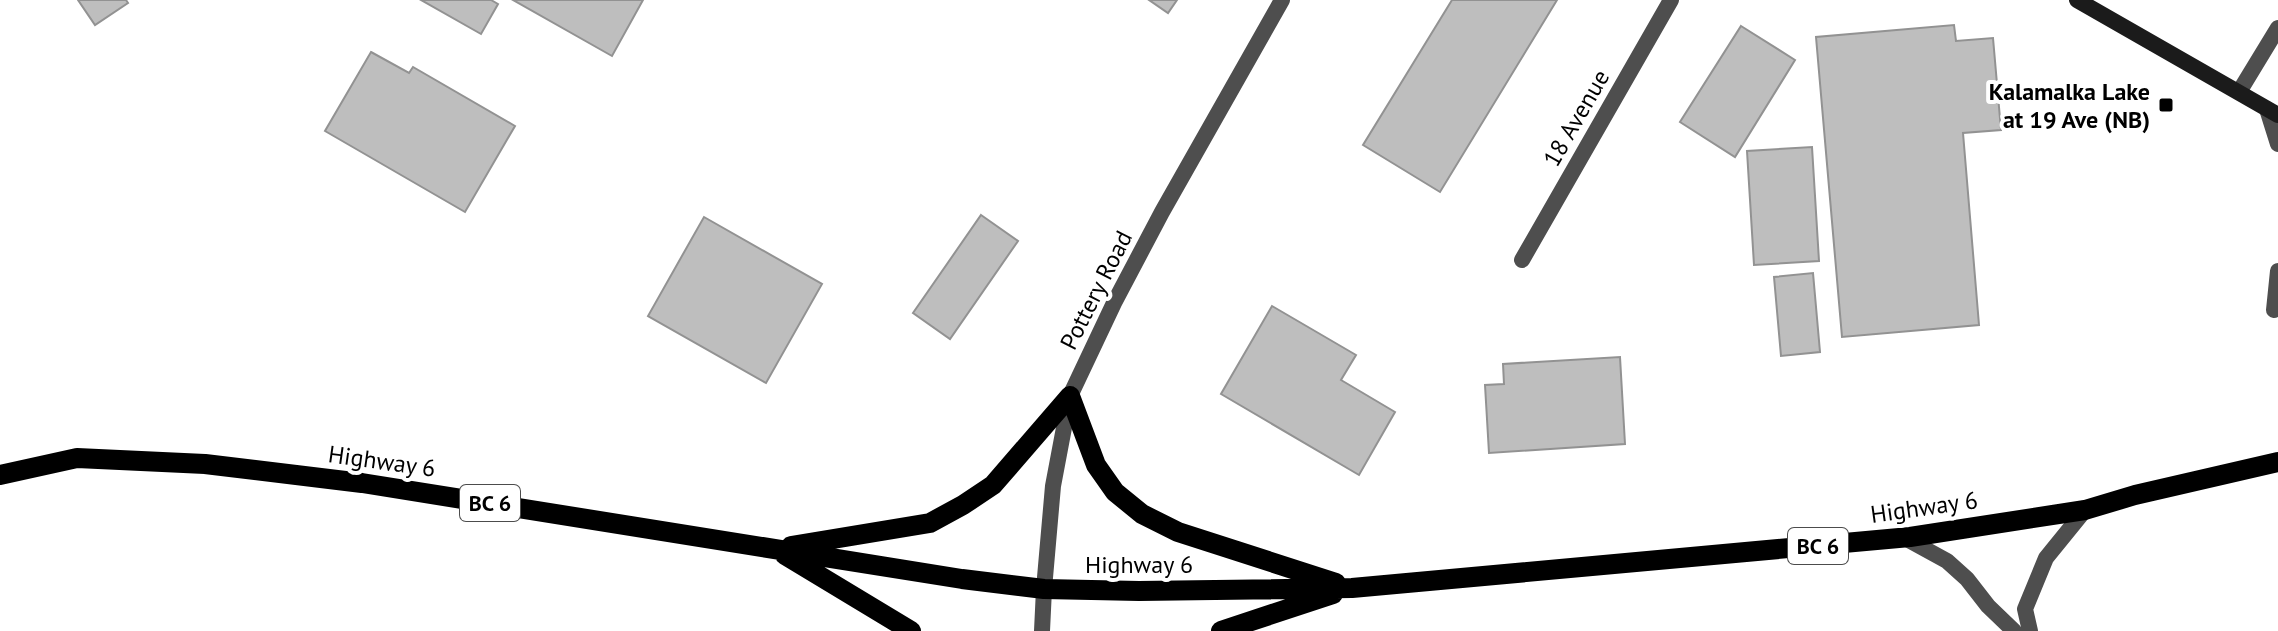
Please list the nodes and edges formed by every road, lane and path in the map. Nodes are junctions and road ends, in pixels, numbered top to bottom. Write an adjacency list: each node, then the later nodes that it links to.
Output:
1 (1282, 0): 11 (street, Pottery Road)
2 (1671, 0): 8 (street, 18 Avenue)
3 (2077, 0): 5 (main road)
4 (2278, 28): 5 (street)
5 (2239, 92): 6 (main road)
6 (2273, 112): 7 (street)
7 (2278, 144)
8 (1522, 260)
9 (2278, 271): 10 (street)
10 (2274, 310)
11 (1070, 396): 16 (main road); 17 (main road); 18 (street, Pottery Road)
12 (2278, 462): 14 (main road, Highway 6 / BC 6)
13 (0, 475): 16 (main road, Highway 6 / BC 6)
14 (2085, 510): 15 (main road, Highway 6 / BC 6); 23 (street)
15 (1905, 538): 17 (main road, Highway 6 / BC 6); 22 (street)
16 (775, 549): 18 (main road, Highway 6 / BC 6); 19 (main road)
17 (1352, 588): 18 (main road, Highway 6 / BC 6); 21 (main road)
18 (1044, 589): 20 (street, Pottery Road)
19 (911, 631)
20 (1042, 631)
21 (1221, 631)
22 (2014, 631)
23 (2030, 631)

